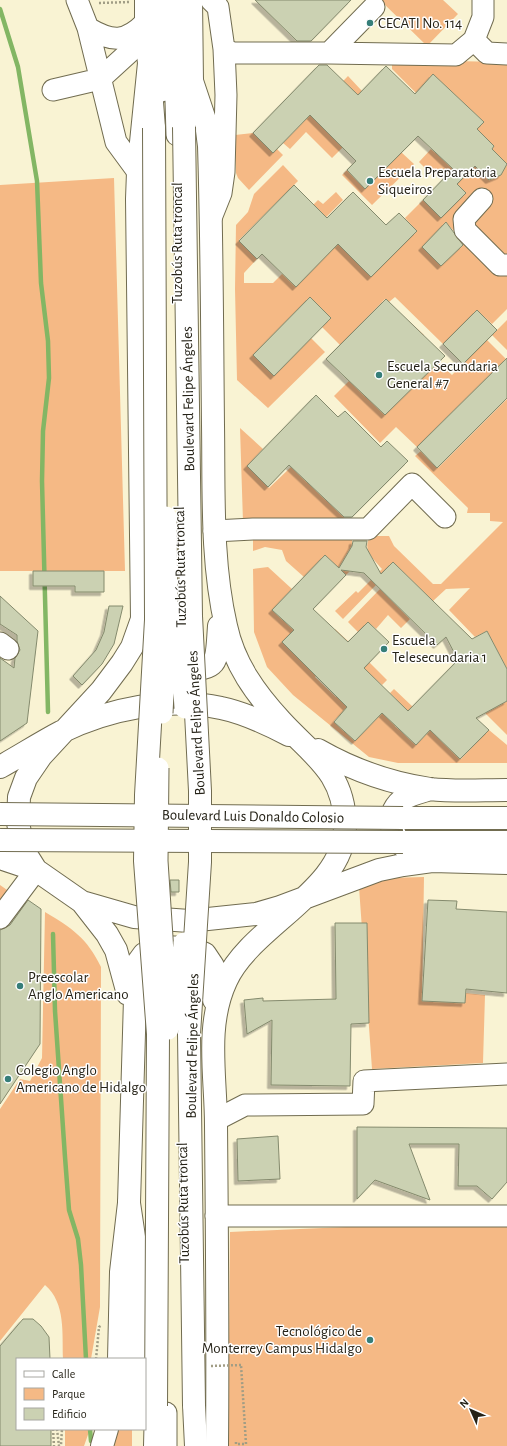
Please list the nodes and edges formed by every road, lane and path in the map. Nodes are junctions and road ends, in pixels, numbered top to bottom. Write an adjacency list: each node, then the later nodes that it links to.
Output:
1 (77, 0): 9 (street)
2 (99, 0): 8 (path)
3 (173, 0): 18 (street)
4 (191, 0): 16 (main road, Boulevard Felipe Ángeles)
5 (211, 0): 11 (street)
6 (483, 0): 10 (street)
7 (374, 7): 12 (street)
8 (148, 12): 9 (street); 14 (main road, Boulevard Felipe Ángeles); 15 (street); 18 (street)
9 (88, 28): 15 (street)
10 (474, 40): 12 (street); 13 (street)
11 (224, 49): 12 (street); 21 (street)
12 (330, 53)
13 (507, 54)
14 (149, 63): 18 (main road, Boulevard Felipe Ángeles); 19 (main road)
15 (100, 79): 17 (street); 19 (street)
16 (192, 81): 18 (main road, Boulevard Felipe Ángeles); 21 (main road)
17 (53, 90)
18 (170, 131): 57 (main road, Boulevard Felipe Ángeles, bridge); 57 (main road, Boulevard Felipe Ángeles, bridge)
19 (138, 172): 26 (main road)
20 (482, 199): 22 (street)
21 (211, 218): 24 (main road)
22 (507, 265)
23 (445, 517): 24 (street)
24 (214, 531): 25 (main road)
25 (220, 596): 26 (main road); 28 (main road)
26 (142, 619): 27 (main road)
27 (61, 732): 28 (main road); 29 (main road); 40 (main road)
28 (299, 740): 30 (main road); 42 (main road)
29 (0, 768)
30 (431, 789): 31 (main road); 37 (main road)
31 (507, 790)
32 (0, 814): 33 (main road, Boulevard Luis Donaldo Colosio, bridge)
33 (507, 818)
34 (0, 840): 35 (main road, Boulevard Luis Donaldo Colosio, bridge)
35 (507, 842)
36 (0, 858): 40 (main road)
37 (432, 861): 38 (main road); 42 (main road)
38 (483, 863): 39 (main road); 41 (street)
39 (507, 863)
40 (36, 870): 43 (main road); 44 (street)
41 (507, 875)
42 (304, 898): 43 (main road); 46 (main road)
43 (82, 902): 45 (main road)
44 (0, 918)
45 (133, 1016): 46 (main road); 49 (main road)
46 (213, 1023): 48 (main road)
47 (507, 1074): 48 (street)
48 (216, 1120): 50 (main road)
49 (129, 1203): 54 (main road); 55 (main road)
50 (216, 1216): 51 (street); 64 (main road)
51 (507, 1216)
52 (99, 1327): 53 (path)
53 (96, 1358)
54 (119, 1358)
55 (140, 1358)
56 (241, 1365): 64 (path)
57 (176, 1405): 69 (main road, Boulevard Felipe Ángeles); 70 (street); 71 (street); 72 (main road, Boulevard Felipe Ángeles)
58 (53, 1430): 65 (path)
59 (58, 1430): 61 (path)
60 (58, 1430): 66 (path)
61 (62, 1430)
62 (107, 1430): 67 (main road)
63 (142, 1430): 68 (main road)
64 (227, 1441)
65 (54, 1446)
66 (59, 1446)
67 (102, 1446)
68 (142, 1446)
69 (155, 1446)
70 (166, 1446)
71 (186, 1446)
72 (196, 1446)

